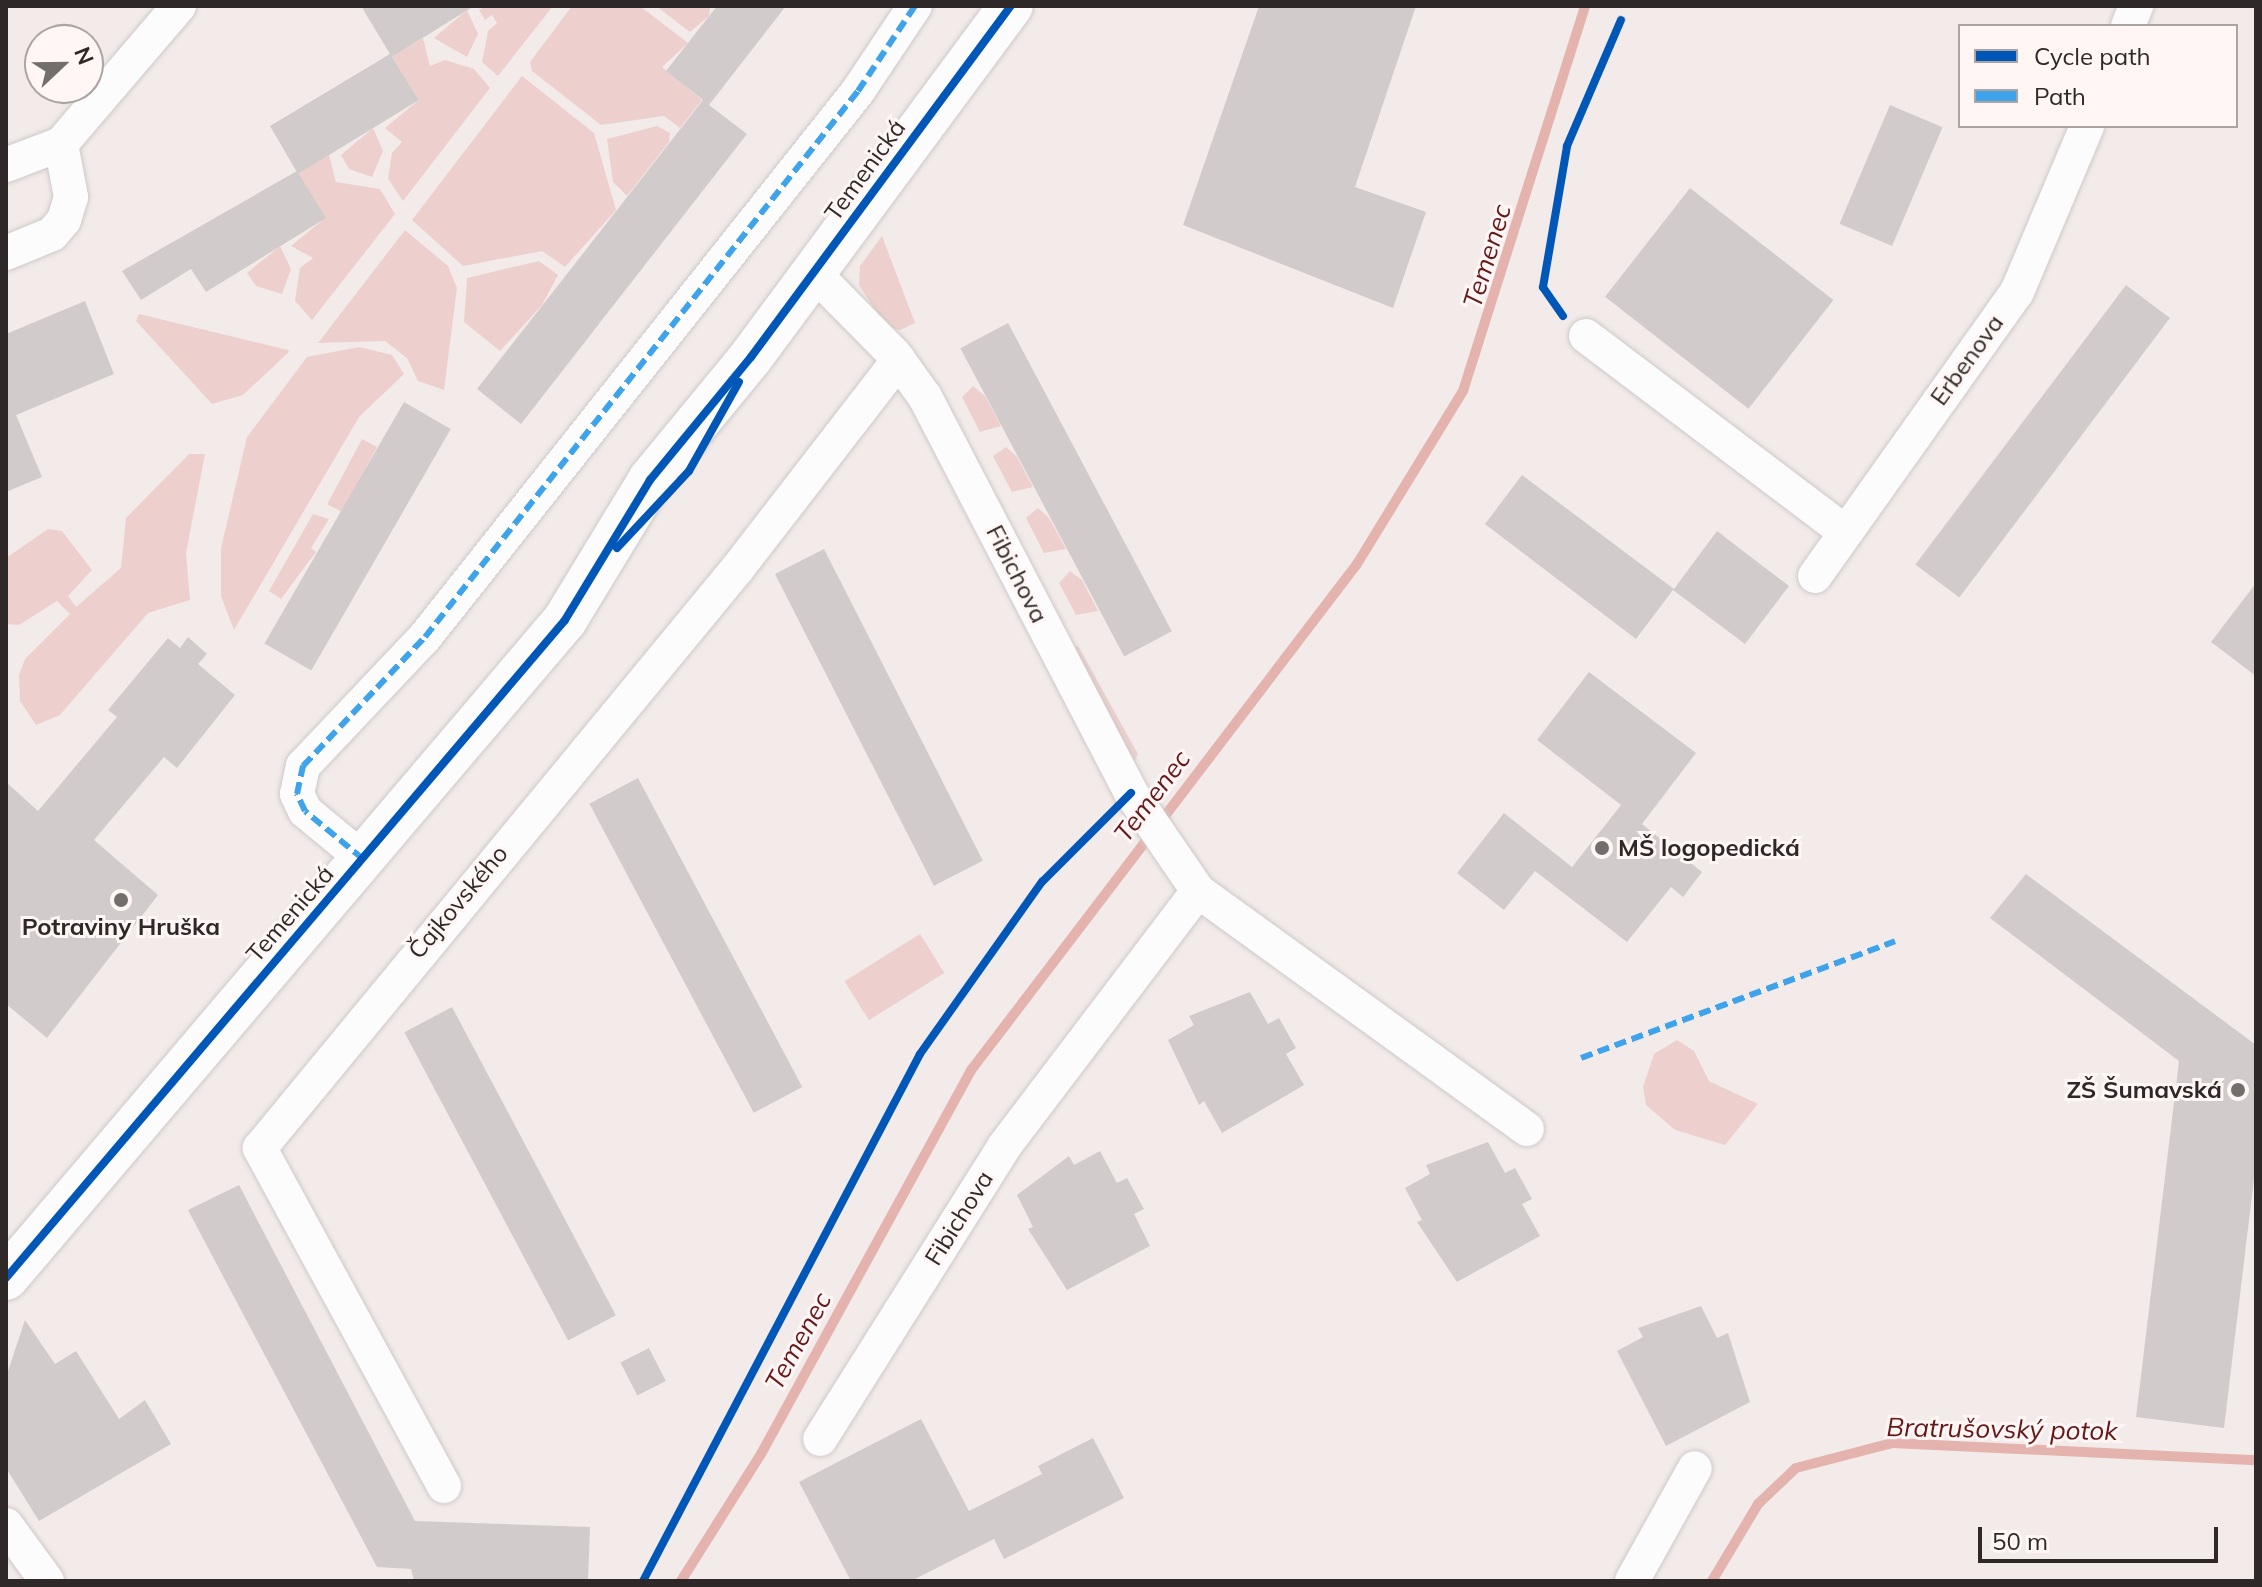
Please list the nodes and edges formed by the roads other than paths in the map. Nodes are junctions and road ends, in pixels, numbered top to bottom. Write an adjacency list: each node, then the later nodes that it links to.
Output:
1 (179, 6): 5 (street)
2 (915, 6): 13 (street, Temenická)
3 (1011, 6): 8 (street, Temenická)
4 (2086, 128): 11 (street, Erbenova)
5 (61, 144): 6 (street); 7 (street)
6 (6, 165)
7 (6, 253)
8 (814, 273): 10 (street, Fibichova); 13 (street, Temenická)
9 (1586, 336): 11 (street)
10 (899, 360): 14 (street, Fibichova); 19 (street, Čajkovského)
11 (1845, 532): 12 (street, Erbenova)
12 (1815, 576)
13 (363, 859): 16 (street, Temenická)
14 (1198, 891): 15 (street, Fibichova); 17 (street, Fibichova)
15 (1527, 1129)
16 (7, 1275)
17 (820, 1439)
18 (1695, 1468): 22 (street)
19 (444, 1486)
20 (6, 1525): 21 (street)
21 (47, 1581)
22 (1632, 1581)

